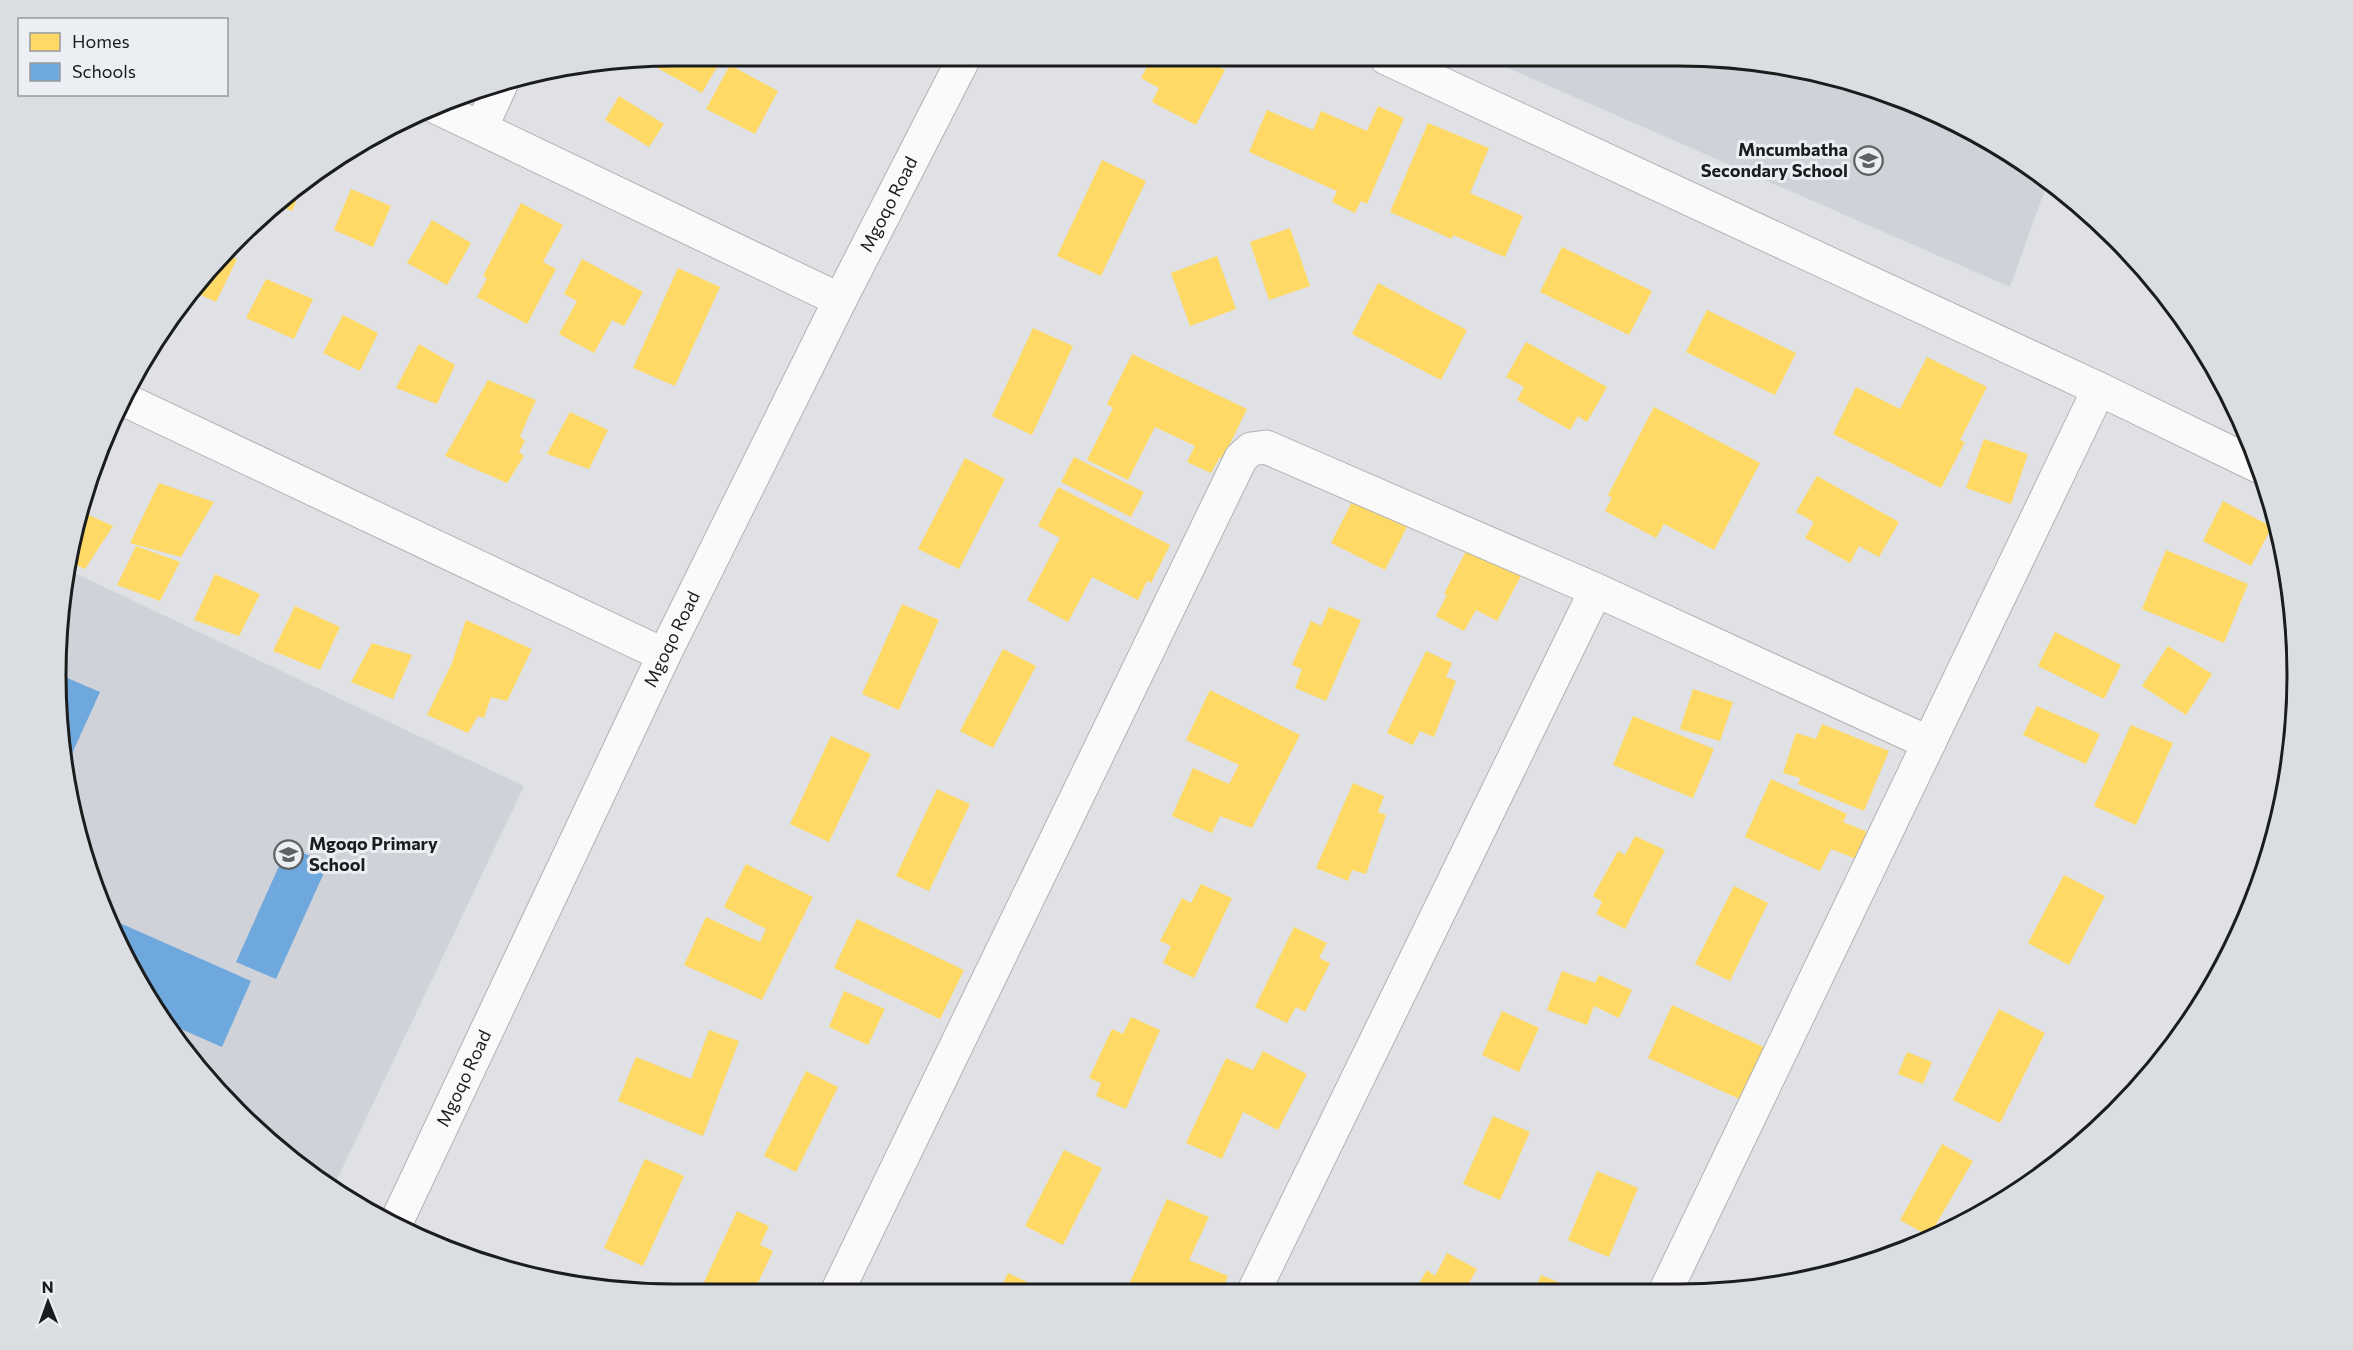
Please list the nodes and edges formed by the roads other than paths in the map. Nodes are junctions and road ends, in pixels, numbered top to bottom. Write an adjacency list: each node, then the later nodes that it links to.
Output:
1 (960, 66): 6 (street, Mgoqo Road)
2 (1403, 66): 7 (street)
3 (497, 93): 5 (street)
4 (445, 111): 5 (street)
5 (481, 128): 6 (street)
6 (840, 300): 11 (street, Mgoqo Road)
7 (2099, 389): 9 (street); 12 (street)
8 (131, 403): 11 (street)
9 (2248, 461)
10 (1596, 590): 12 (street); 14 (street); 15 (street)
11 (664, 655): 13 (street, Mgoqo Road)
12 (1929, 743): 16 (street)
13 (399, 1217)
14 (841, 1284)
15 (1257, 1284)
16 (1669, 1284)

